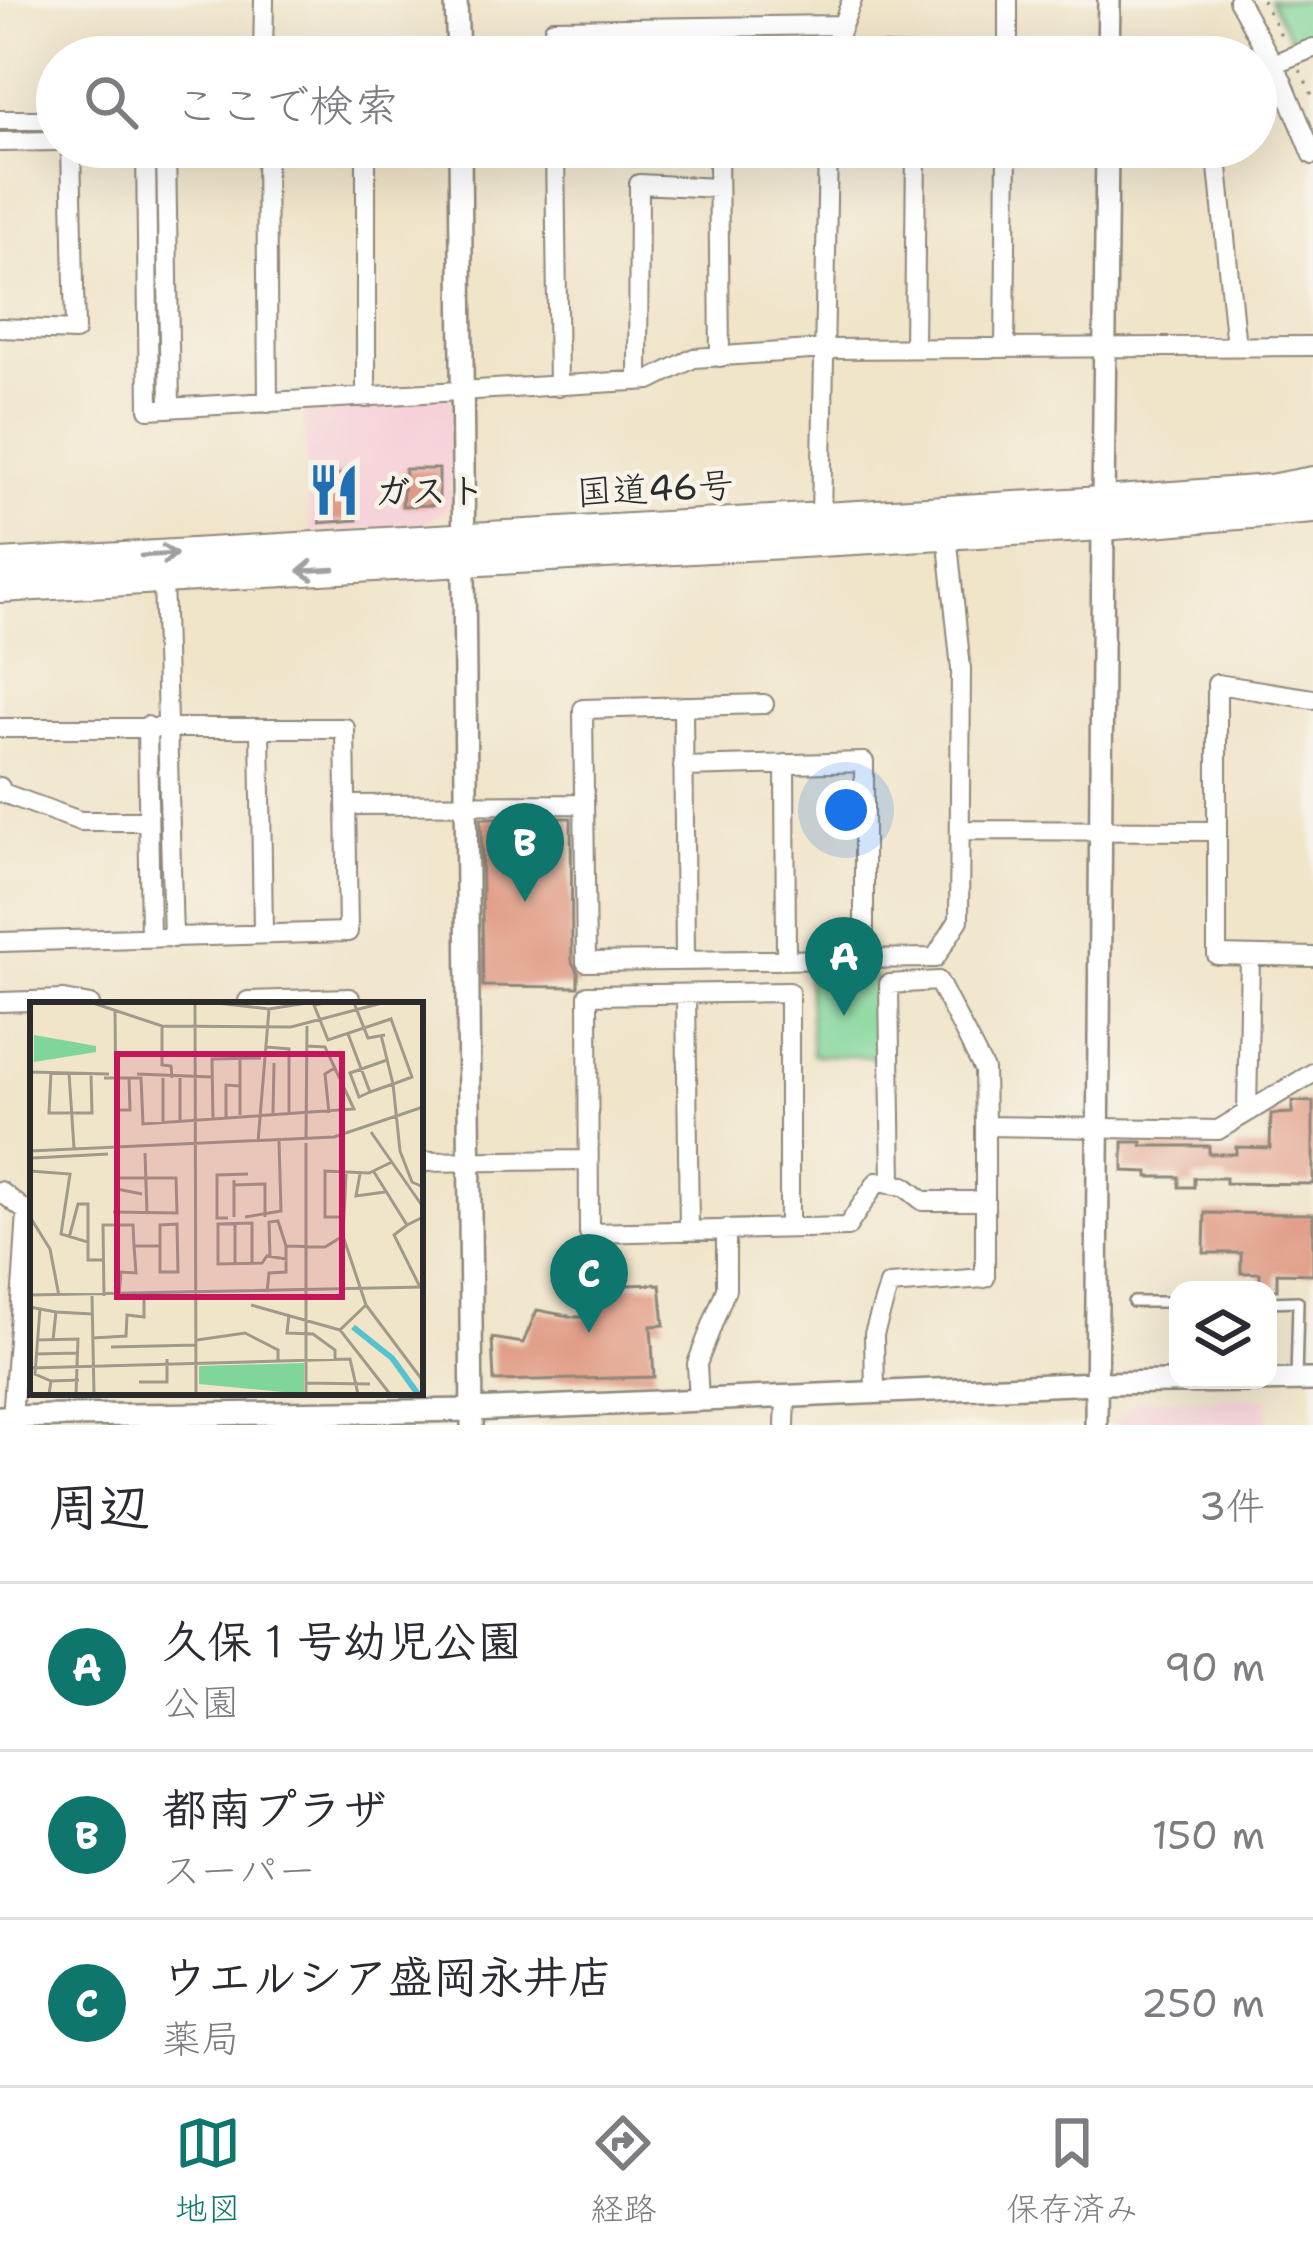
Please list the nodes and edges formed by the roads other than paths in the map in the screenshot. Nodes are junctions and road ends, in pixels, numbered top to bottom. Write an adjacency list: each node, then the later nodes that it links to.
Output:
1 (264, 0): 9 (street)
2 (457, 0): 10 (street)
3 (851, 0): 7 (street)
4 (1008, 0): 14 (street)
5 (1109, 0): 15 (street)
6 (1238, 0): 16 (street)
7 (841, 25): 8 (street); 13 (street)
8 (719, 27): 11 (street); 12 (street)
9 (263, 36)
10 (458, 36)
11 (554, 36)
12 (719, 36)
13 (837, 36)
14 (1008, 36)
15 (1108, 36)
16 (1258, 36)
17 (1313, 48): 18 (street)
18 (1277, 72): 23 (street)
19 (0, 120): 20 (street)
20 (36, 120)
21 (36, 141): 22 (street)
22 (0, 142)
23 (1313, 155)
24 (71, 168): 38 (street)
25 (146, 168): 51 (street)
26 (166, 168): 51 (street)
27 (266, 168): 50 (street)
28 (366, 168): 49 (street)
29 (460, 168): 48 (street)
30 (555, 168): 47 (street)
31 (717, 168): 37 (street)
32 (827, 168): 44 (street)
33 (916, 168): 41 (street)
34 (1007, 168): 42 (street)
35 (1107, 168): 43 (street)
36 (1218, 168): 39 (street)
37 (717, 188): 45 (street); 46 (street)
38 (0, 328)
39 (1236, 346): 40 (street); 43 (street)
40 (1313, 346)
41 (914, 348): 42 (street); 44 (street)
42 (1006, 348): 43 (street)
43 (1104, 348): 54 (street)
44 (824, 349): 45 (street); 55 (street)
45 (720, 356): 46 (street)
46 (638, 381): 47 (street)
47 (558, 387): 48 (street)
48 (464, 393): 49 (street); 57 (street)
49 (366, 398): 50 (street)
50 (268, 403): 51 (street)
51 (170, 408)
52 (1313, 482): 54 (highway, 国道46号)
53 (1313, 508): 54 (highway, 国道46号)
54 (1103, 513): 56 (highway, 国道46号); 76 (street)
55 (821, 518): 56 (highway, 国道46号); 57 (highway, 国道46号)
56 (946, 521): 57 (highway, 国道46号); 74 (street)
57 (465, 550): 58 (highway, 国道46号, one-way to 57); 59 (highway, 国道46号, one-way to 59); 72 (street)
58 (0, 565)
59 (163, 579): 60 (highway, 国道46号); 64 (street)
60 (0, 587)
61 (1313, 699): 75 (street)
62 (764, 704): 63 (street)
63 (683, 706): 68 (street); 71 (street)
64 (157, 726): 65 (street); 66 (street); 73 (street); 79 (street)
65 (0, 728)
66 (260, 729): 70 (street); 77 (street)
67 (785, 764): 68 (street); 81 (street); 85 (street)
68 (683, 767): 84 (street)
69 (0, 787): 73 (street)
70 (349, 805): 72 (street); 77 (street)
71 (581, 805): 72 (street); 84 (street)
72 (466, 806): 97 (street)
73 (147, 821): 78 (street)
74 (960, 830): 76 (street); 81 (street)
75 (1216, 831): 76 (street); 82 (street)
76 (1100, 833): 94 (street)
77 (263, 932): 79 (street)
78 (150, 938): 79 (street); 80 (street)
79 (173, 938)
80 (0, 942)
81 (864, 956): 85 (street)
82 (1250, 956): 83 (street); 92 (street)
83 (1313, 957)
84 (685, 958): 85 (street)
85 (786, 958)
86 (686, 994): 95 (street); 102 (street); 103 (street)
87 (0, 1002): 88 (street)
88 (74, 1002)
89 (248, 1002): 90 (street)
90 (350, 1002)
91 (1313, 1073): 92 (street)
92 (1247, 1112): 94 (street)
93 (985, 1126): 94 (street); 98 (street); 100 (street)
94 (1098, 1130): 110 (street)
95 (587, 1160): 97 (street); 103 (street)
96 (423, 1162): 97 (street)
97 (466, 1162): 115 (street)
98 (892, 1184): 100 (street); 102 (street)
99 (0, 1190): 104 (street)
100 (985, 1201): 111 (street)
101 (726, 1228): 102 (street); 103 (street); 113 (street)
102 (789, 1228)
103 (689, 1229)
104 (28, 1277): 114 (street)
105 (1133, 1302): 106 (lane)
106 (1169, 1302)
107 (1277, 1302): 108 (lane)
108 (1305, 1380)
109 (1169, 1382): 110 (street)
110 (1096, 1383): 111 (street); 119 (street)
111 (875, 1393): 112 (street)
112 (787, 1397): 113 (street); 118 (street)
113 (699, 1401): 115 (street)
114 (6, 1417): 117 (street)
115 (472, 1417): 116 (street)
116 (316, 1419): 117 (street)
117 (155, 1420)
118 (785, 1425)
119 (1096, 1425)

